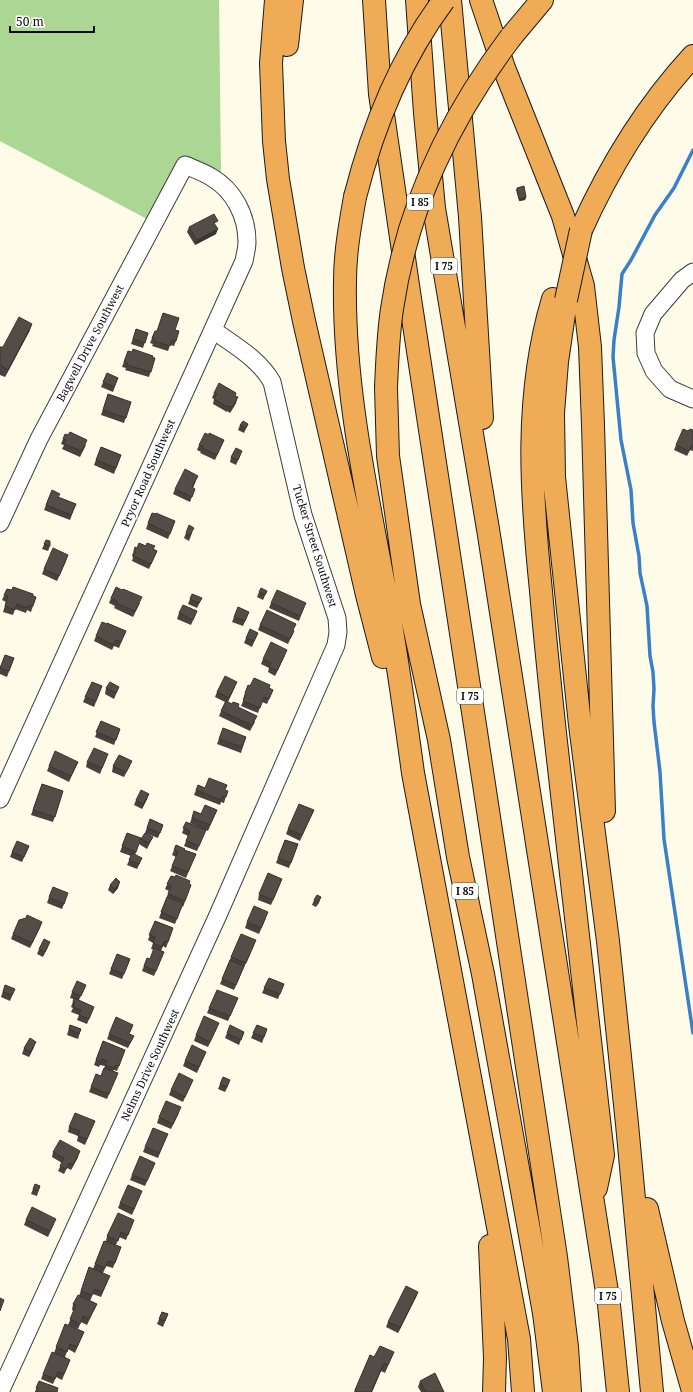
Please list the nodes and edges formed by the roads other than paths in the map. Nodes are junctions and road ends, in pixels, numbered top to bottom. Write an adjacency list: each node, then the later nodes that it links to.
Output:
1 (276, 0): 11 (highway)
2 (292, 0): 11 (highway)
3 (374, 0): 30 (highway, I 75)
4 (417, 0): 17 (highway, I 75)
5 (444, 0): 19 (highway, bridge)
6 (450, 0): 17 (highway)
7 (481, 0): 21 (highway)
8 (542, 0): 29 (highway, I 85, bridge)
9 (693, 56): 13 (highway, bridge)
10 (185, 165): 14 (street, Pryor Road Southwest); 16 (street, Bagwell Drive Southwest)
11 (293, 268): 19 (highway)
12 (693, 272): 15 (street)
13 (561, 294): 21 (highway); 24 (highway)
14 (213, 330): 18 (street, Tucker Street Southwest); 20 (street, Pryor Road Southwest)
15 (693, 399)
16 (0, 524)
17 (488, 530): 24 (highway, I 75)
18 (296, 736): 26 (street, Nelms Drive Southwest)
19 (413, 773): 23 (highway)
20 (0, 799)
21 (608, 941): 22 (highway)
22 (627, 1124): 25 (highway); 32 (highway)
23 (480, 1132): 27 (highway); 28 (highway)
24 (593, 1201): 31 (highway, I 75)
25 (693, 1391)
26 (0, 1392)
27 (494, 1392)
28 (523, 1392)
29 (554, 1392)
30 (570, 1392)
31 (618, 1392)
32 (652, 1392)

